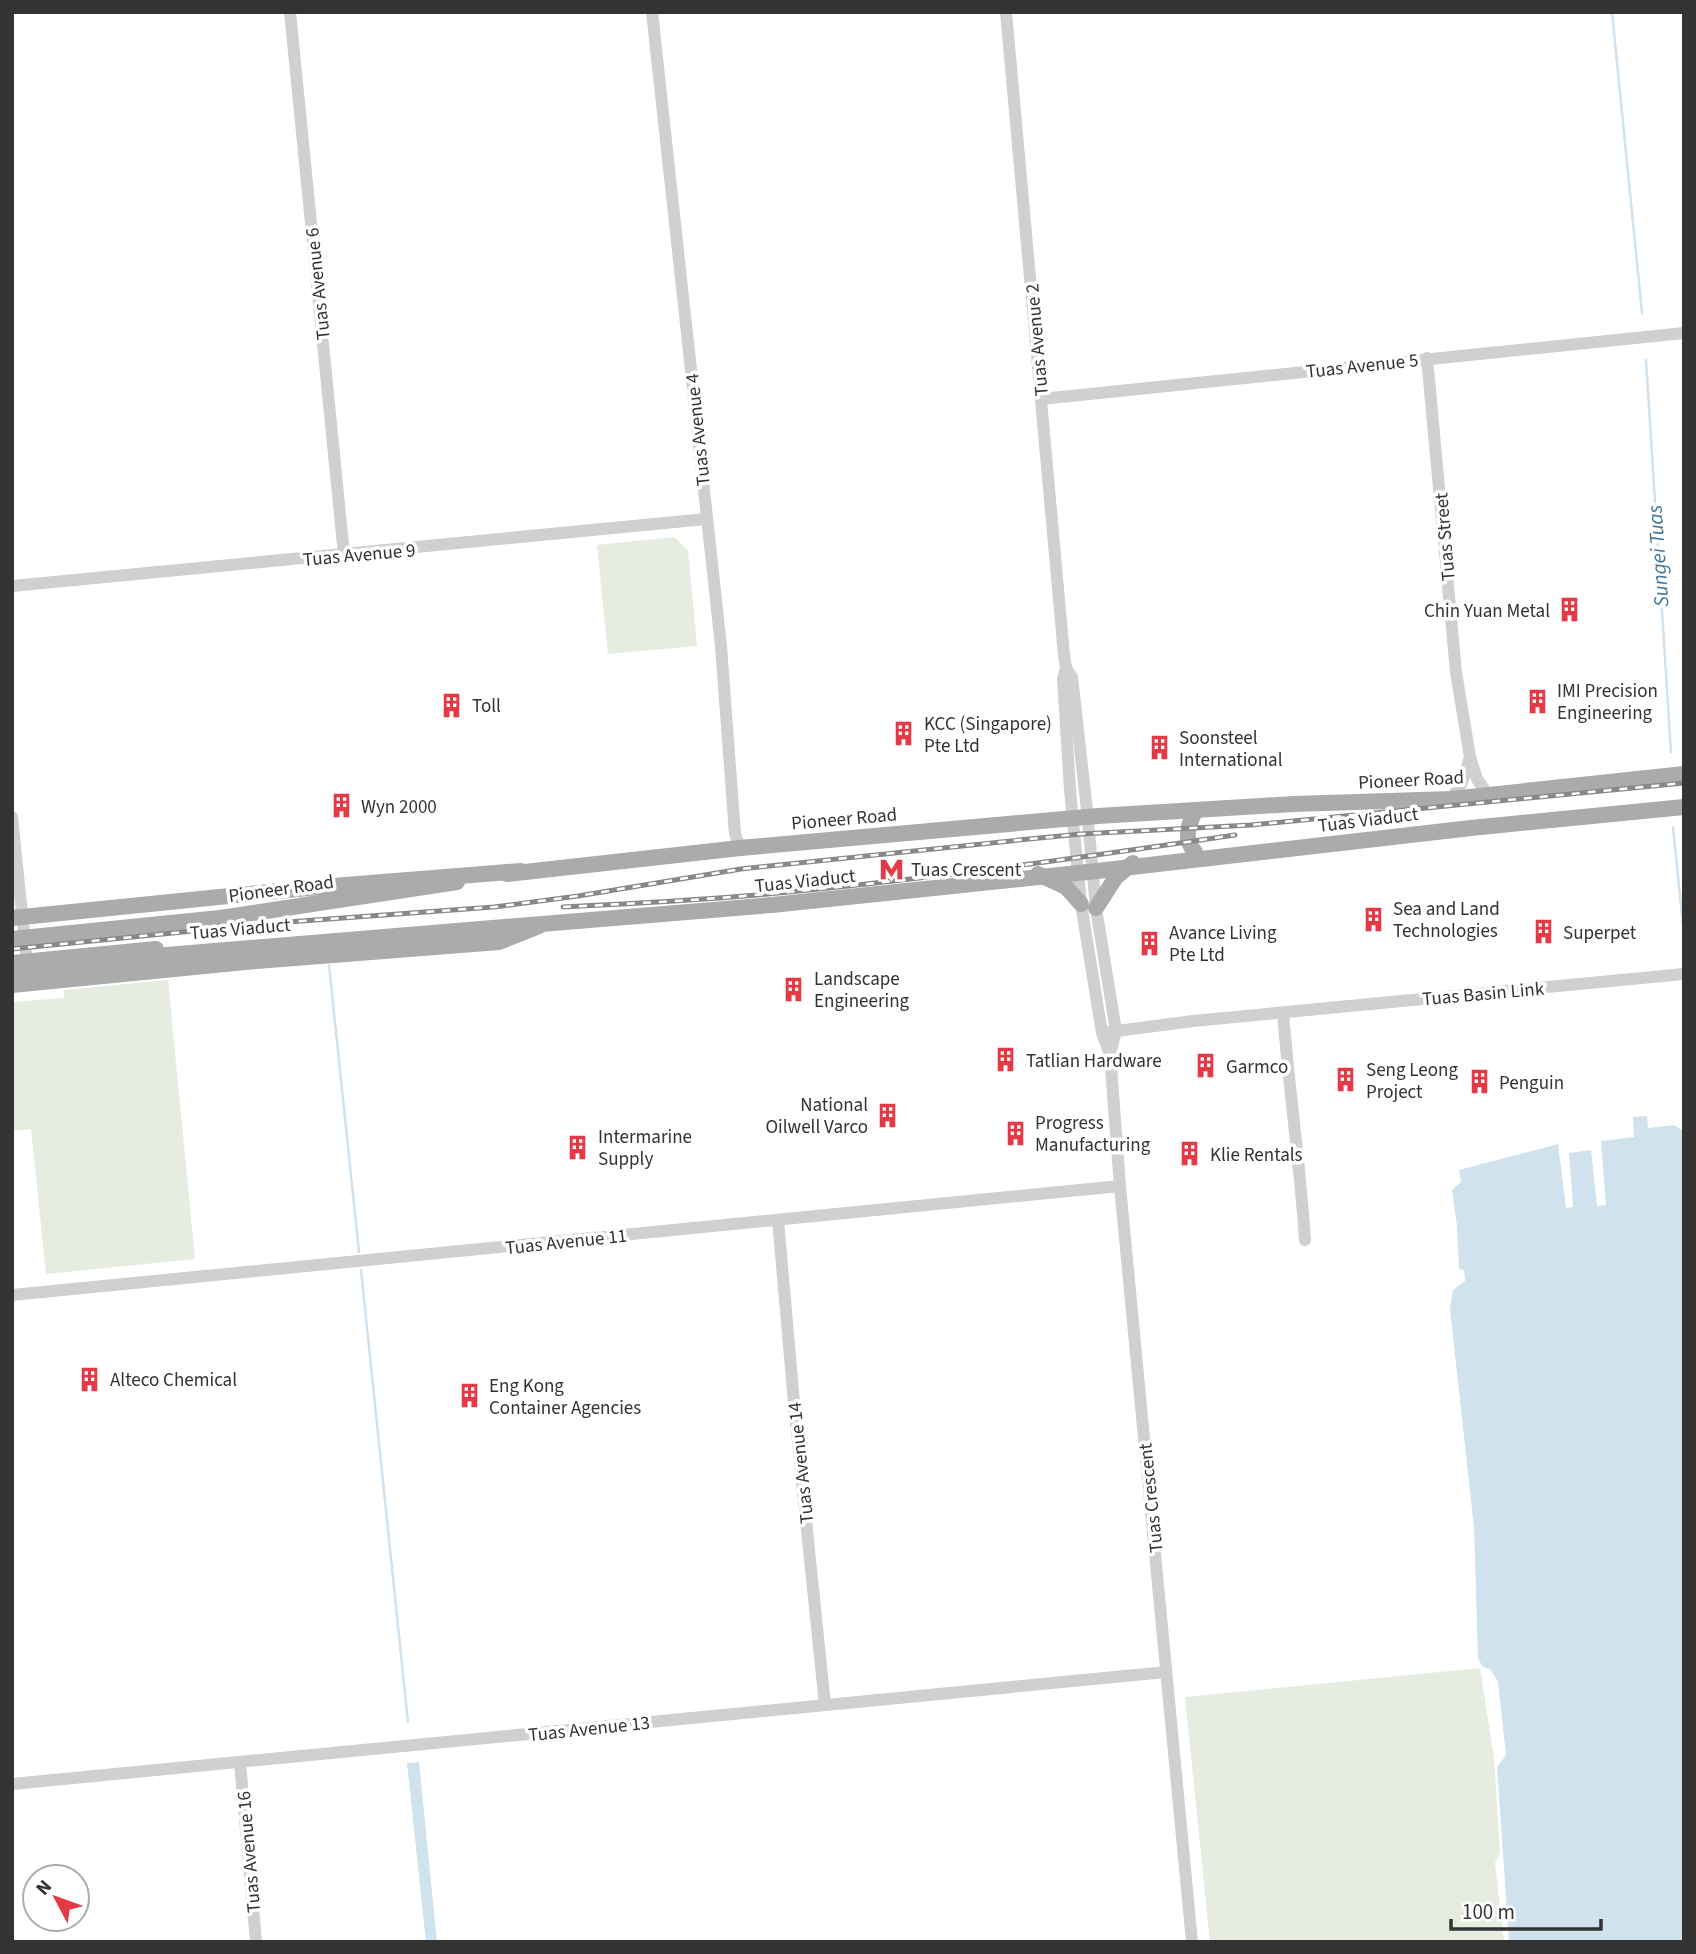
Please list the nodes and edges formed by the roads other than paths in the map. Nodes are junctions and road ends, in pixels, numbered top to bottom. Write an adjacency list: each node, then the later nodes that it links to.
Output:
1 (290, 12): 8 (street, Tuas Avenue 6)
2 (652, 12): 7 (street, Tuas Avenue 4)
3 (1006, 12): 6 (street, Tuas Avenue 2)
4 (1684, 332): 5 (street, Tuas Avenue 5)
5 (1427, 358): 6 (street, Tuas Avenue 5); 10 (street, Tuas Street)
6 (1041, 399): 18 (street, Tuas Avenue 2)
7 (706, 519): 8 (street, Tuas Avenue 9); 19 (street, Tuas Avenue 4)
8 (344, 555): 9 (street, Tuas Avenue 9)
9 (12, 586)
10 (1470, 757): 12 (street, Tuas Street); 13 (street)
11 (1684, 774): 12 (main road, Pioneer Road)
12 (1488, 795): 13 (main road, Pioneer Road)
13 (1451, 799): 16 (main road, Pioneer Road)
14 (1684, 801): 20 (main road)
15 (1684, 807): 27 (main road, Tuas Viaduct, bridge)
16 (1195, 811): 18 (main road, Pioneer Road); 20 (main road)
17 (12, 817): 28 (street)
18 (1081, 818): 19 (main road, Pioneer Road); 22 (street, Tuas Crescent)
19 (740, 848): 23 (main road, Pioneer Road)
20 (1195, 852): 21 (main road)
21 (1138, 860): 22 (main road); 25 (main road)
22 (1085, 866): 24 (main road); 25 (street, Tuas Crescent)
23 (521, 871): 26 (main road, bridge); 28 (main road, Pioneer Road)
24 (1035, 872): 25 (main road); 29 (main road)
25 (1089, 906): 34 (street, Tuas Crescent); 35 (street, Tuas Crescent)
26 (12, 918)
27 (541, 925): 31 (main road, Tuas Viaduct, bridge); 32 (main road)
28 (18, 939): 29 (street)
29 (20, 962)
30 (1680, 974): 33 (street, Tuas Basin Link)
31 (12, 975)
32 (12, 985)
33 (1283, 1013): 34 (street, Tuas Basin Link); 39 (street)
34 (1116, 1031): 35 (street, Tuas Basin Link); 36 (street, Tuas Crescent)
35 (1102, 1033): 36 (street, Tuas Crescent)
36 (1110, 1054): 37 (street, Tuas Crescent)
37 (1120, 1186): 38 (street, Tuas Avenue 11); 41 (street, Tuas Crescent)
38 (778, 1220): 40 (street, Tuas Avenue 11); 42 (street, Tuas Avenue 14)
39 (1305, 1240)
40 (12, 1295)
41 (1166, 1672): 42 (street, Tuas Avenue 13); 46 (street, Tuas Crescent)
42 (825, 1705): 43 (street, Tuas Avenue 13)
43 (240, 1763): 44 (street, Tuas Avenue 13); 45 (street, Tuas Avenue 16)
44 (12, 1784)
45 (256, 1942)
46 (1192, 1942)

